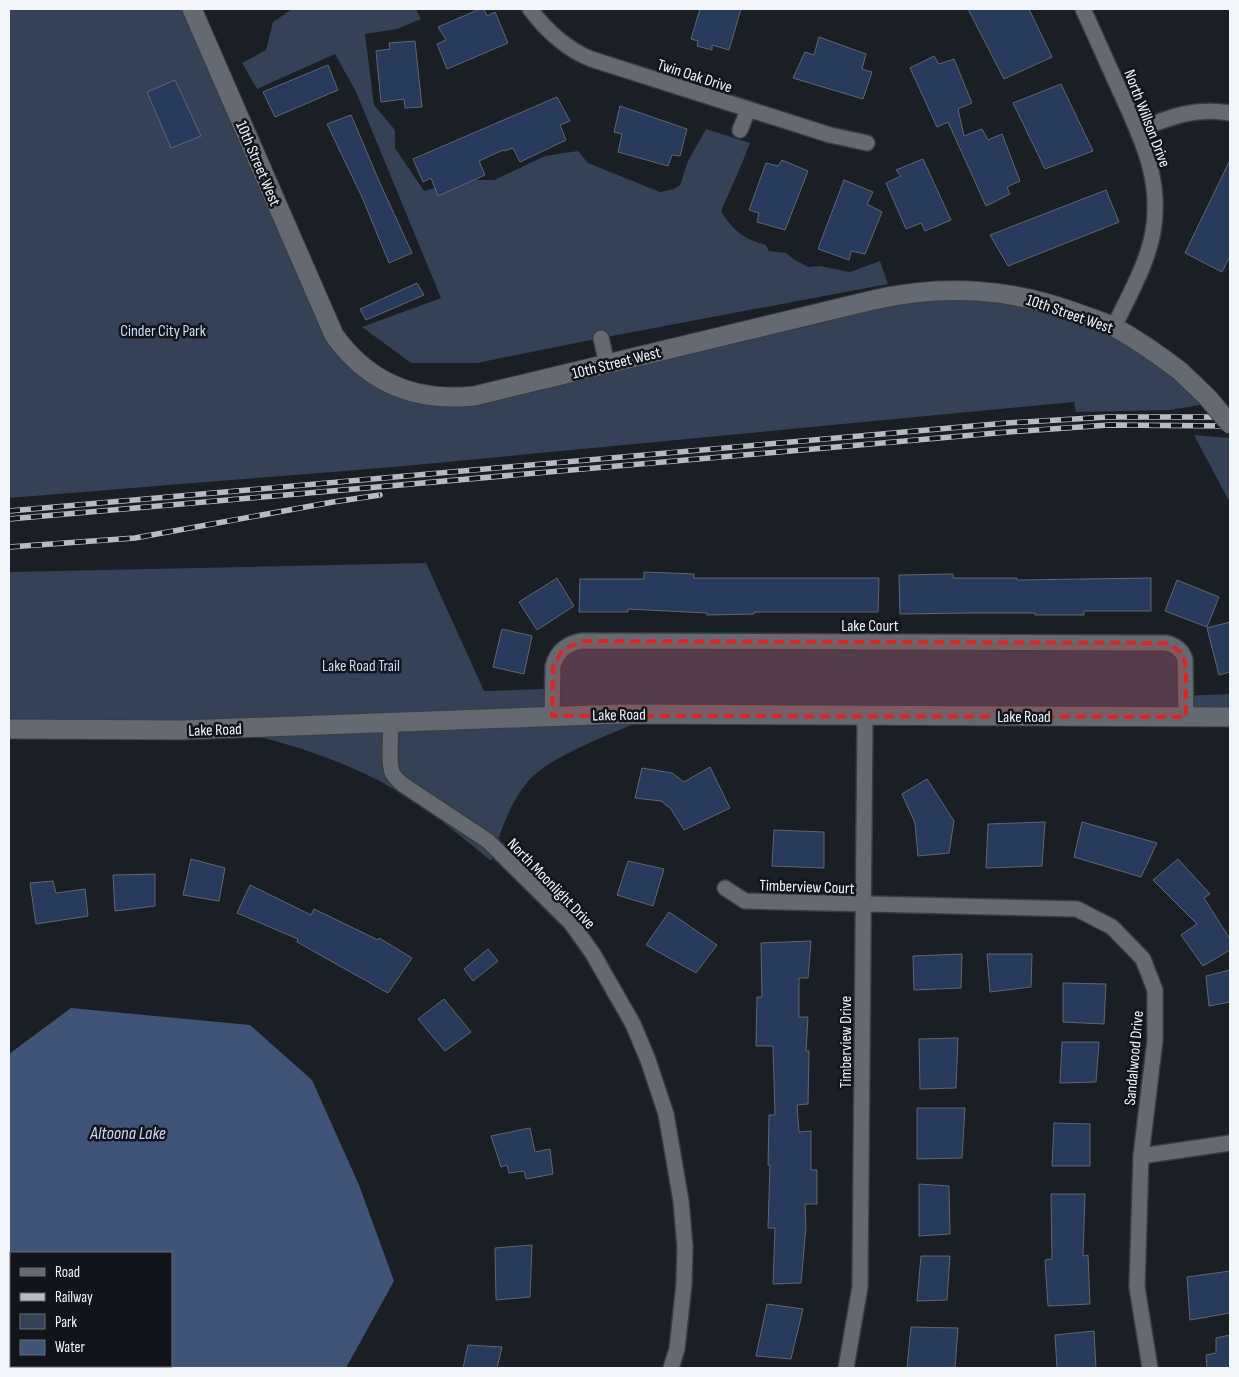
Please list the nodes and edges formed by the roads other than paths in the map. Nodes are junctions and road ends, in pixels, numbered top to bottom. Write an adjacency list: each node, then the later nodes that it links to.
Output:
1 (192, 9): 11 (street, 10th Street West)
2 (530, 9): 4 (street, Twin Oak Drive)
3 (1084, 9): 7 (street, North Willson Drive)
4 (748, 110): 6 (street); 8 (street, Twin Oak Drive)
5 (1230, 113): 7 (street)
6 (740, 130)
7 (1138, 130): 9 (street, North Willson Drive)
8 (867, 143)
9 (1114, 327): 11 (street, 10th Street West); 12 (street, 10th Street West, bridge)
10 (601, 338): 11 (street)
11 (606, 364)
12 (1230, 424)
13 (552, 716): 14 (street, Lake Road); 15 (street, Lake Court); 17 (street, Lake Road)
14 (865, 716): 15 (street, Lake Road); 20 (street, Timberview Drive)
15 (1186, 717): 16 (street, Lake Road)
16 (1230, 717)
17 (391, 722): 18 (street, Lake Road); 23 (street, North Moonlight Drive)
18 (9, 729)
19 (724, 888): 20 (street, Timberview Court)
20 (863, 904): 22 (street, Sandalwood Drive); 24 (street, Timberview Drive)
21 (1230, 1144): 22 (street)
22 (1140, 1156): 25 (street, Sandalwood Drive)
23 (671, 1368)
24 (846, 1368)
25 (1150, 1368)

